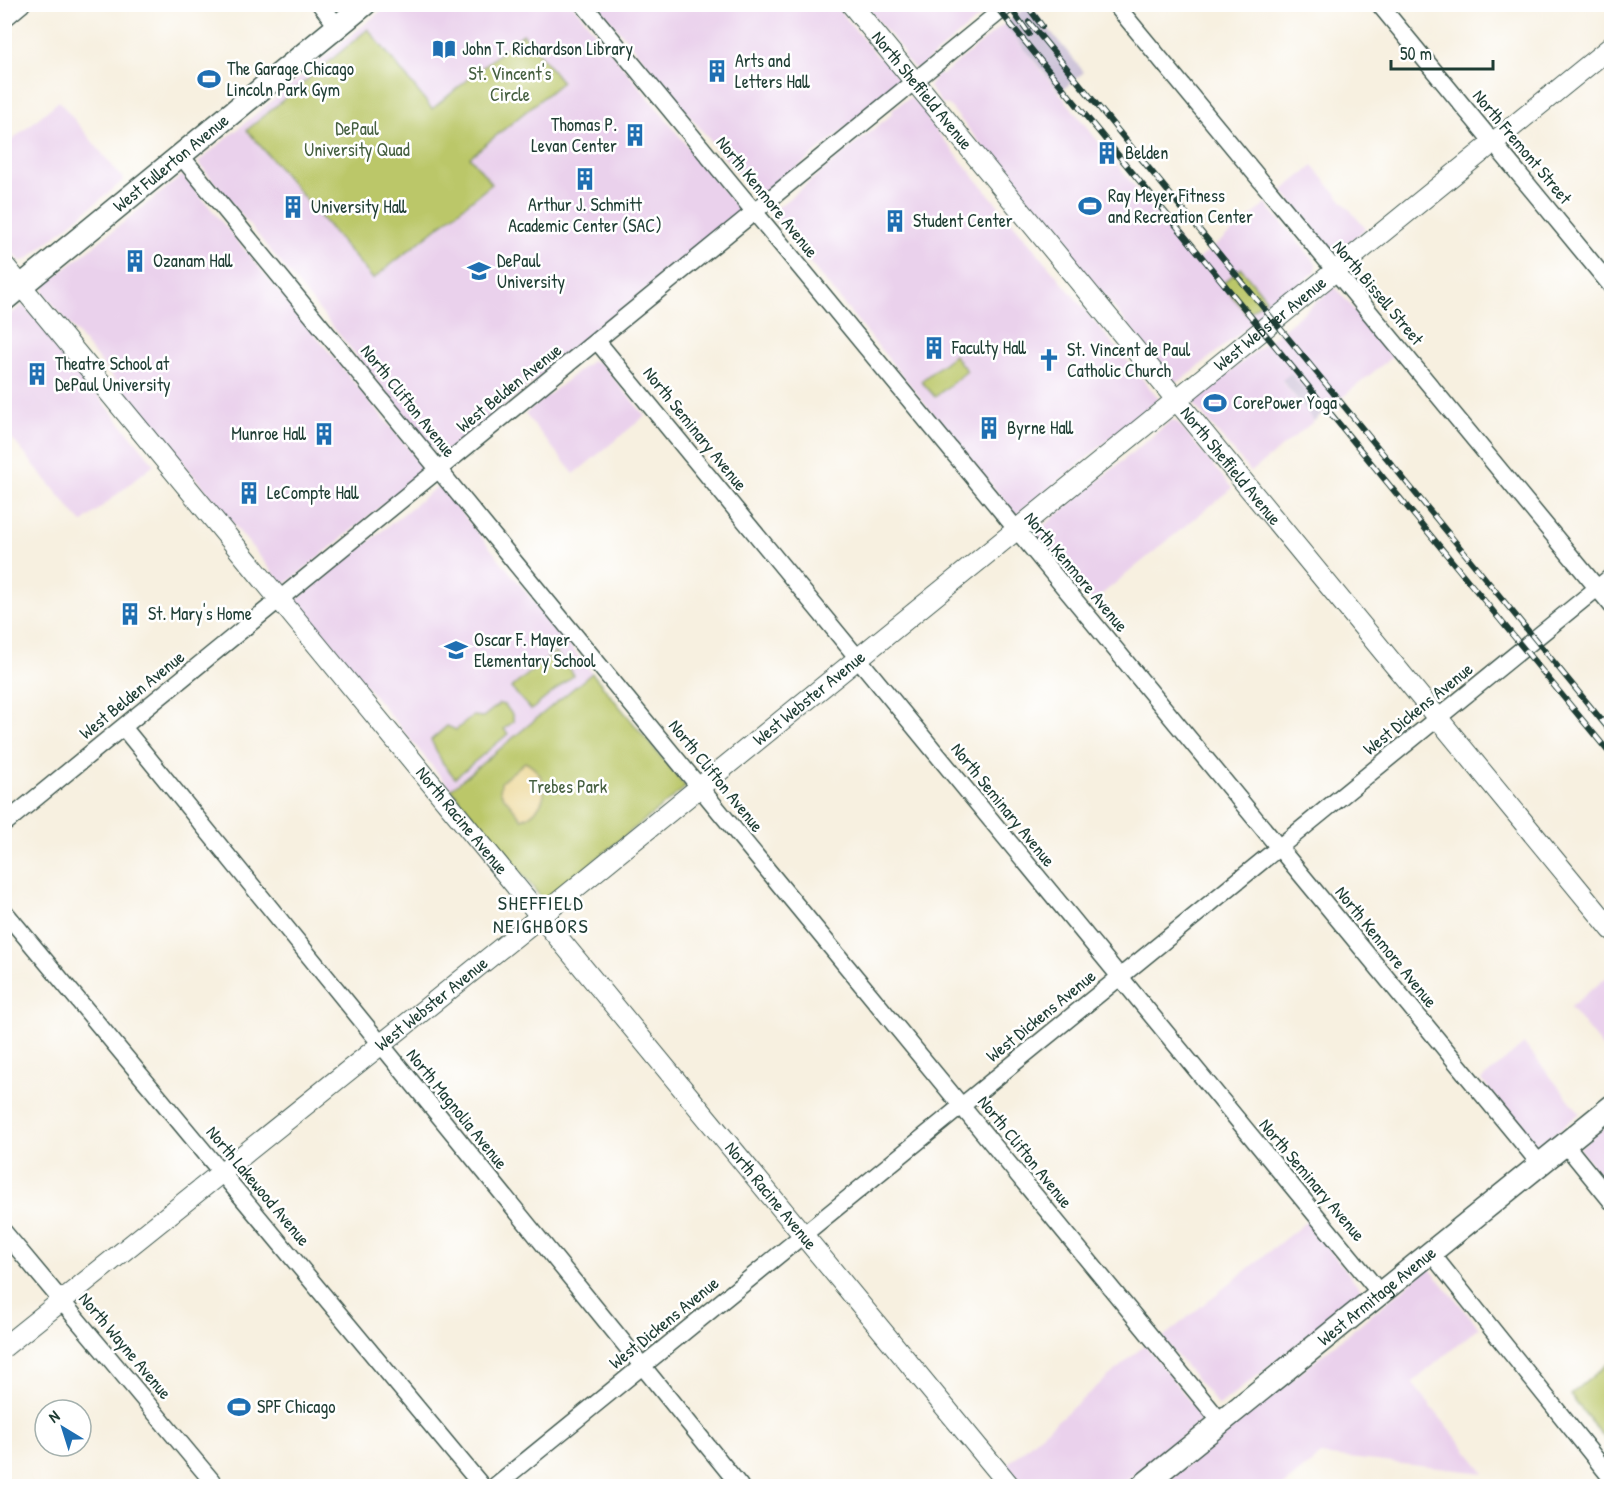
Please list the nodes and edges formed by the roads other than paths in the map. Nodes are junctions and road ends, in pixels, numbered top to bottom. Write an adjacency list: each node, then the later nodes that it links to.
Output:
1 (22, 4): 9 (street)
2 (320, 4): 10 (street)
3 (365, 4): 10 (main road, West Fullerton Avenue)
4 (583, 4): 15 (street, North Kenmore Avenue)
5 (851, 4): 12 (street, North Sheffield Avenue)
6 (1010, 4): 12 (street, West Belden Avenue)
7 (1115, 4): 17 (street, North Bissell Street)
8 (1379, 4): 13 (street, North Fremont Street)
9 (4, 19)
10 (338, 27): 14 (main road, West Fullerton Avenue)
11 (1611, 46): 13 (street, West Webster Avenue)
12 (914, 82): 15 (street, West Belden Avenue); 21 (street, North Sheffield Avenue)
13 (1493, 143): 17 (street, West Webster Avenue); 18 (street, North Fremont Street)
14 (181, 156): 19 (main road, West Fullerton Avenue); 22 (street, North Clifton Avenue)
15 (754, 212): 20 (street, West Belden Avenue); 23 (street, North Kenmore Avenue)
16 (4, 265): 19 (street, North Racine Avenue)
17 (1335, 271): 21 (street, West Webster Avenue); 25 (street, North Bissell Street)
18 (1611, 287)
19 (13, 293): 26 (street, North Racine Avenue)
20 (597, 341): 22 (street, West Belden Avenue); 28 (street, North Seminary Avenue)
21 (1176, 401): 23 (street, West Webster Avenue); 29 (street, North Sheffield Avenue)
22 (439, 470): 26 (street, West Belden Avenue); 31 (street, North Clifton Avenue)
23 (1017, 530): 28 (street, West Webster Avenue); 33 (street, North Kenmore Avenue)
24 (1611, 576): 25 (street, West Dickens Avenue)
25 (1597, 588): 27 (street, North Bissell Street); 29 (street, West Dickens Avenue)
26 (280, 600): 30 (street, West Belden Avenue); 35 (street, North Racine Avenue)
27 (1611, 606)
28 (858, 658): 31 (street, West Webster Avenue); 37 (street, North Seminary Avenue)
29 (1437, 718): 33 (street, West Dickens Avenue); 36 (street, North Sheffield Avenue)
30 (123, 727): 32 (street, West Belden Avenue); 38 (street, North Magnolia Avenue)
31 (700, 787): 35 (street, West Webster Avenue); 39 (street, North Clifton Avenue)
32 (4, 824)
33 (1279, 848): 37 (street, West Dickens Avenue); 42 (street, North Kenmore Avenue)
34 (4, 911): 43 (street, North Lakewood Avenue)
35 (541, 916): 38 (street, West Webster Avenue); 46 (street, North Racine Avenue)
36 (1611, 930)
37 (1119, 978): 39 (street, West Dickens Avenue); 48 (street, North Seminary Avenue)
38 (380, 1045): 43 (street, West Webster Avenue); 51 (street, North Magnolia Avenue)
39 (962, 1106): 46 (street, West Dickens Avenue); 52 (street, North Clifton Avenue)
40 (1611, 1106): 41 (main road, West Armitage Avenue)
41 (1565, 1144): 42 (main road, West Armitage Avenue); 44 (street)
42 (1540, 1164): 47 (main road, West Armitage Avenue)
43 (222, 1173): 49 (street, West Webster Avenue); 55 (street, North Lakewood Avenue)
44 (1611, 1202)
45 (4, 1232): 49 (street, North Wayne Avenue)
46 (803, 1235): 51 (street, West Dickens Avenue); 58 (street, North Racine Avenue)
47 (1431, 1252): 48 (main road, West Armitage Avenue); 53 (street)
48 (1380, 1293): 52 (main road, West Armitage Avenue)
49 (61, 1301): 50 (street, West Webster Avenue); 54 (street, North Wayne Avenue)
50 (4, 1347)
51 (642, 1366): 56 (street, West Dickens Avenue); 57 (street, North Magnolia Avenue)
52 (1221, 1422): 59 (main road, West Armitage Avenue)
53 (1611, 1479)
54 (211, 1486)
55 (482, 1486)
56 (495, 1486)
57 (740, 1486)
58 (1010, 1486)
59 (1142, 1486)

